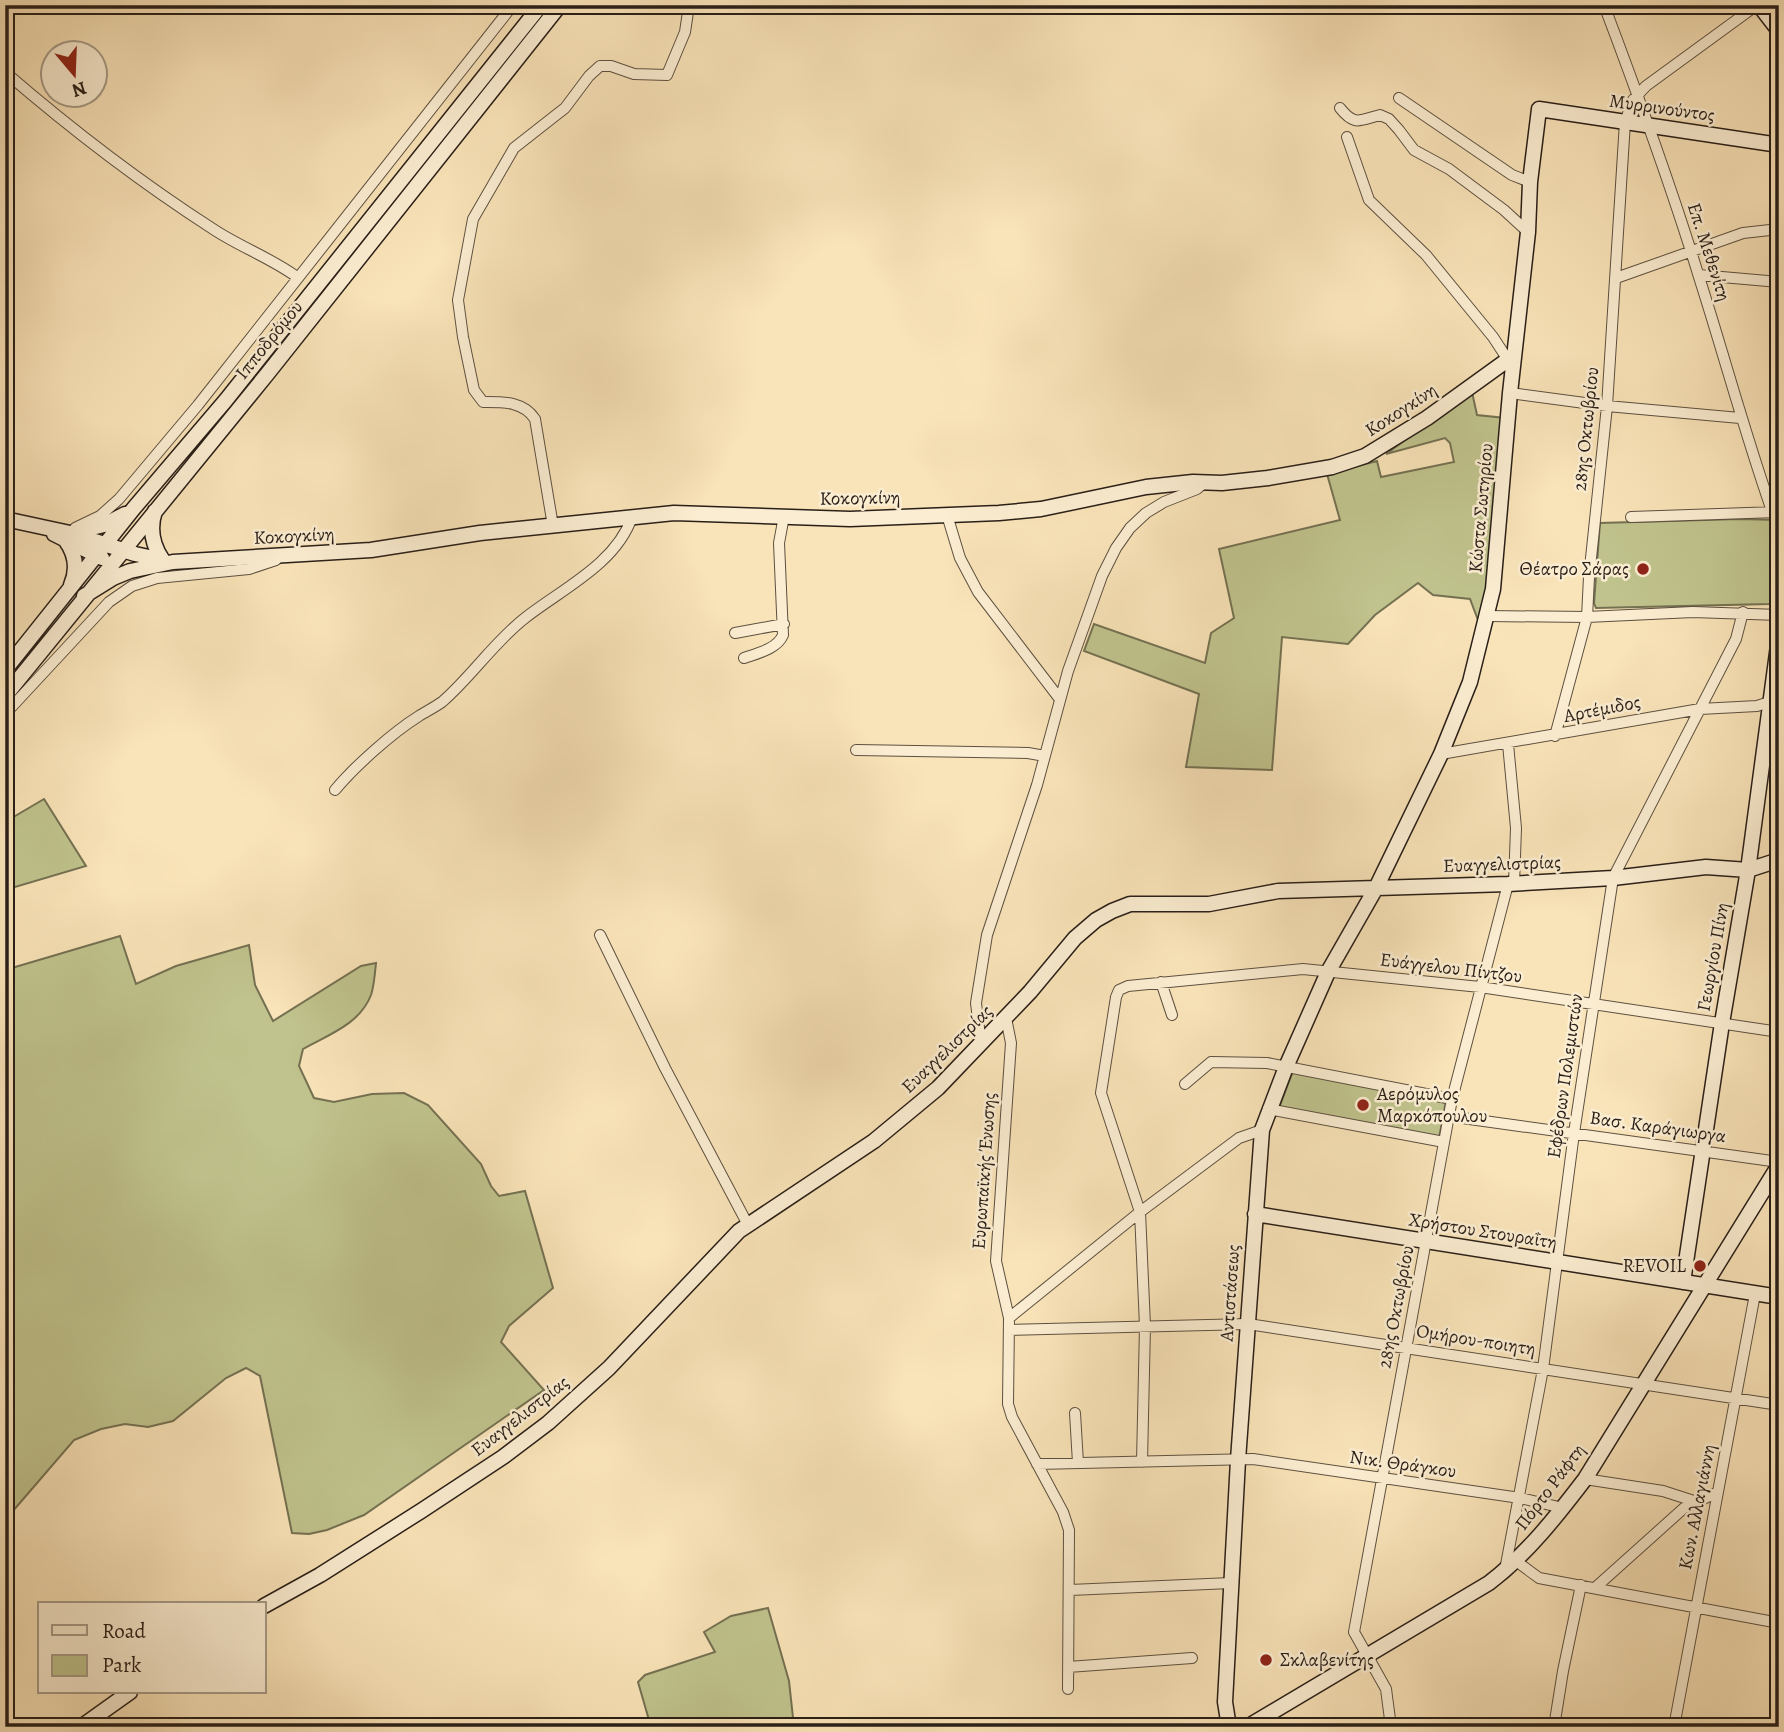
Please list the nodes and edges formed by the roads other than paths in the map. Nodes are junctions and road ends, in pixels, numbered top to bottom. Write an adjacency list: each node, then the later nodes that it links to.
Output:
1 (513, 5): 22 (street)
2 (541, 5): 30 (street, Ιπποδρόμου)
3 (560, 5): 31 (street, Ιπποδρόμου)
4 (689, 5): 38 (street)
5 (1604, 5): 9 (street, Επ. Μεθενίτη)
6 (1758, 5): 7 (street); 9 (street)
7 (1779, 31)
8 (5, 72): 22 (street)
9 (1637, 94): 13 (street, 28ης Οκτωβρίου); 14 (street, Επ. Μεθενίτη)
10 (1399, 98): 17 (street)
11 (1340, 108): 19 (street)
12 (1539, 109): 13 (street, Μυρρινούντος); 17 (street, Κώστα Σωτηρίου)
13 (1625, 122): 14 (street, Μυρρινούντος); 23 (street, 28ης Οκτωβρίου)
14 (1650, 126): 16 (street, Μυρρινούντος); 20 (street, Επ. Μεθενίτη)
15 (1347, 136): 25 (street)
16 (1779, 145)
17 (1530, 182): 19 (street, Κώστα Σωτηρίου)
18 (1779, 229): 20 (street)
19 (1528, 232): 25 (street, Κώστα Σωτηρίου)
20 (1691, 253): 21 (street, Επ. Μεθενίτη); 23 (street)
21 (1699, 275): 24 (street); 28 (street, Επ. Μεθενίτη)
22 (297, 276): 39 (street)
23 (1616, 278): 27 (street, 28ης Οκτωβρίου)
24 (1779, 282)
25 (1511, 358): 26 (street, Κώστα Σωτηρίου); 29 (street, Κοκογκίνη)
26 (1510, 393): 27 (street); 50 (street, Κώστα Σωτηρίου)
27 (1607, 406): 28 (street); 51 (street, 28ης Οκτωβρίου)
28 (1740, 418): 32 (street, Επ. Μεθενίτη)
29 (1205, 482): 33 (street, Κοκογκίνη); 58 (street)
30 (134, 508): 39 (street); 40 (street, Ιπποδρόμου)
31 (156, 508): 41 (street, Ιπποδρόμου); 44 (street)
32 (1775, 512): 36 (street)
33 (947, 515): 34 (street, Κοκογκίνη); 58 (street)
34 (784, 516): 35 (street, Κοκογκίνη); 52 (street)
35 (632, 517): 38 (street, Κοκογκίνη); 67 (street)
36 (1631, 517)
37 (5, 519): 39 (street)
38 (553, 526): 43 (street, Κοκογκίνη)
39 (68, 536): 40 (street); 42 (street); 46 (street)
40 (106, 544): 41 (street); 42 (street, Ιπποδρόμου)
41 (117, 555): 42 (street); 44 (street); 45 (street); 47 (street, Ιπποδρόμου)
42 (96, 556): 46 (street, Ιπποδρόμου)
43 (290, 556): 44 (street, Κοκογκίνη); 61 (street)
44 (167, 561): 45 (street)
45 (146, 567): 47 (street)
46 (68, 590): 56 (street, Ιπποδρόμου)
47 (84, 596): 57 (street, Ιπποδρόμου)
48 (1744, 612): 49 (street); 51 (street); 60 (street, Εφέδρων Πολεμιστών)
49 (1779, 615)
50 (1488, 616): 51 (street); 65 (street, Κώστα Σωτηρίου)
51 (1587, 617): 62 (street, 28ης Οκτωβρίου)
52 (784, 624): 53 (street); 55 (street)
53 (735, 634)
54 (1779, 638): 59 (street, Γεωργίου Πίνη)
55 (744, 658)
56 (5, 670)
57 (5, 696)
58 (1059, 698): 66 (street)
59 (1774, 701): 60 (street, Αρτέμιδος); 69 (street, Γεωργίου Πίνη)
60 (1700, 709): 62 (street, Αρτέμιδος); 70 (street, Εφέδρων Πολεμιστών)
61 (5, 714)
62 (1555, 736): 63 (street, Αρτέμιδος)
63 (1508, 744): 65 (street, Αρτέμιδος); 71 (street, 28ης Οκτωβρίου)
64 (856, 750): 66 (street)
65 (1441, 754): 72 (street, Κώστα Σωτηρίου)
66 (1045, 756): 82 (street)
67 (335, 790)
68 (1779, 860): 69 (street, Ευαγγελιστρίας)
69 (1748, 870): 70 (street, Ευαγγελιστρίας); 80 (street, Γεωργίου Πίνη)
70 (1613, 878): 71 (street, Ευαγγελιστρίας); 77 (street, Εφέδρων Πολεμιστών)
71 (1511, 884): 72 (street, Ευαγγελιστρίας); 76 (street, 28ης Οκτωβρίου)
72 (1376, 888): 74 (street, Αντιστάσεως); 79 (street, Ευαγγελιστρίας)
73 (600, 935): 95 (street)
74 (1328, 972): 75 (street, Ευάγγελου Πίντζου); 76 (street, Ευάγγελου Πίντζου); 83 (street, Αντιστάσεως)
75 (1161, 982): 78 (street); 93 (street, Ευάγγελου Πίντζου)
76 (1480, 988): 77 (street, Ευάγγελου Πίντζου); 85 (street, 28ης Οκτωβρίου)
77 (1593, 1004): 80 (street, Ευάγγελου Πίντζου); 89 (street, Εφέδρων Πολεμιστών)
78 (1172, 1016)
79 (1006, 1018): 82 (street, Ευαγγελιστρίας); 102 (street, Ευρωπαϊκής Ένωσης)
80 (1722, 1023): 81 (street, Ευάγγελου Πίντζου); 91 (street, Γεωργίου Πίνη)
81 (1779, 1032)
82 (981, 1044): 95 (street, Ευαγγελιστρίας)
83 (1286, 1066): 84 (street); 85 (street); 86 (street, Αντιστάσεως)
84 (1185, 1084)
85 (1452, 1099): 87 (street, 28ης Οκτωβρίου)
86 (1268, 1109): 88 (street, Αντιστάσεως); 90 (street)
87 (1448, 1116): 89 (street, Βασ. Καράγιωργα); 90 (street, 28ης Οκτωβρίου)
88 (1262, 1130): 93 (street); 94 (street, Αντιστάσεως)
89 (1574, 1133): 91 (street, Βασ. Καράγιωργα); 97 (street, Εφέδρων Πολεμιστών)
90 (1444, 1142): 96 (street, 28ης Οκτωβρίου)
91 (1703, 1151): 92 (street, Βασ. Καράγιωργα); 98 (street, Γεωργίου Πίνη)
92 (1779, 1163): 99 (street, Πόρτο Ράφτη)
93 (1140, 1212): 102 (street); 104 (street)
94 (1255, 1214): 96 (street, Χρήστου Στουραΐτη); 103 (street, Αντιστάσεως)
95 (748, 1225): 128 (street, Ευαγγελιστρίας)
96 (1426, 1241): 97 (street, Χρήστου Στουραΐτη); 106 (street, 28ης Οκτωβρίου)
97 (1558, 1262): 98 (street, Χρήστου Στουραΐτη); 107 (street, Εφέδρων Πολεμιστών)
98 (1683, 1282): 99 (street, Χρήστου Στουραΐτη)
99 (1705, 1285): 100 (street, Χρήστου Στουραΐτη); 108 (street, Πόρτο Ράφτη)
100 (1755, 1294): 101 (street, Χρήστου Στουραΐτη); 109 (street, Κων. Αλλαγιάννη)
101 (1779, 1297)
102 (1009, 1318): 105 (street, Ευρωπαϊκής Ένωσης)
103 (1248, 1325): 104 (street, Ομήρου-ποιητη); 106 (street, Ομήρου-ποιητη); 112 (street, Αντιστάσεως)
104 (1144, 1326): 105 (street, Ομήρου-ποιητη); 113 (street)
105 (1009, 1330): 115 (street, Ευρωπαϊκής Ένωσης)
106 (1406, 1347): 107 (street, Ομήρου-ποιητη); 116 (street, 28ης Οκτωβρίου)
107 (1542, 1369): 108 (street, Ομήρου-ποιητη); 119 (street, Εφέδρων Πολεμιστών)
108 (1643, 1385): 109 (street, Ομήρου-ποιητη); 117 (street, Πόρτο Ράφτη)
109 (1737, 1399): 110 (street, Ομήρου-ποιητη); 118 (street, Κων. Αλλαγιάννη)
110 (1779, 1405)
111 (1075, 1413): 114 (street)
112 (1238, 1460): 113 (street, Νικ. Θράγκου); 116 (street, Νικ. Θράγκου); 124 (street, Αντιστάσεως)
113 (1142, 1462): 114 (street, Νικ. Θράγκου)
114 (1078, 1463): 115 (street, Νικ. Θράγκου)
115 (1037, 1464): 127 (street, Ευρωπαϊκής Ένωσης)
116 (1382, 1479): 119 (street, Νικ. Θράγκου); 131 (street, 28ης Οκτωβρίου)
117 (1585, 1479): 120 (street); 121 (street, Πόρτο Ράφτη)
118 (1716, 1493): 120 (street); 129 (street, Κων. Αλλαγιάννη)
119 (1520, 1498): 121 (street, Νικ. Θράγκου); 123 (street, Εφέδρων Πολεμιστών)
120 (1697, 1502): 126 (street)
121 (1563, 1508): 122 (street, Πόρτο Ράφτη)
122 (1516, 1561): 123 (street, Πόρτο Ράφτη); 125 (street)
123 (1505, 1571): 131 (street, Πόρτο Ράφτη)
124 (1231, 1583): 127 (street); 137 (street, Αντιστάσεως)
125 (1581, 1585): 126 (street); 140 (street)
126 (1596, 1587): 129 (street)
127 (1070, 1590): 133 (street, Ευρωπαϊκής Ένωσης)
128 (266, 1605)
129 (1697, 1607): 130 (street); 141 (street, Κων. Αλλαγιάννη)
130 (1779, 1623)
131 (1367, 1654): 138 (street, Πόρτο Ράφτη); 139 (street, 28ης Οκτωβρίου)
132 (1192, 1658): 133 (street)
133 (1068, 1667): 134 (street, Ευρωπαϊκής Ένωσης)
134 (1068, 1689)
135 (127, 1694): 136 (street)
136 (81, 1727)
137 (1229, 1727)
138 (1247, 1727)
139 (1391, 1727)
140 (1554, 1727)
141 (1674, 1727)

